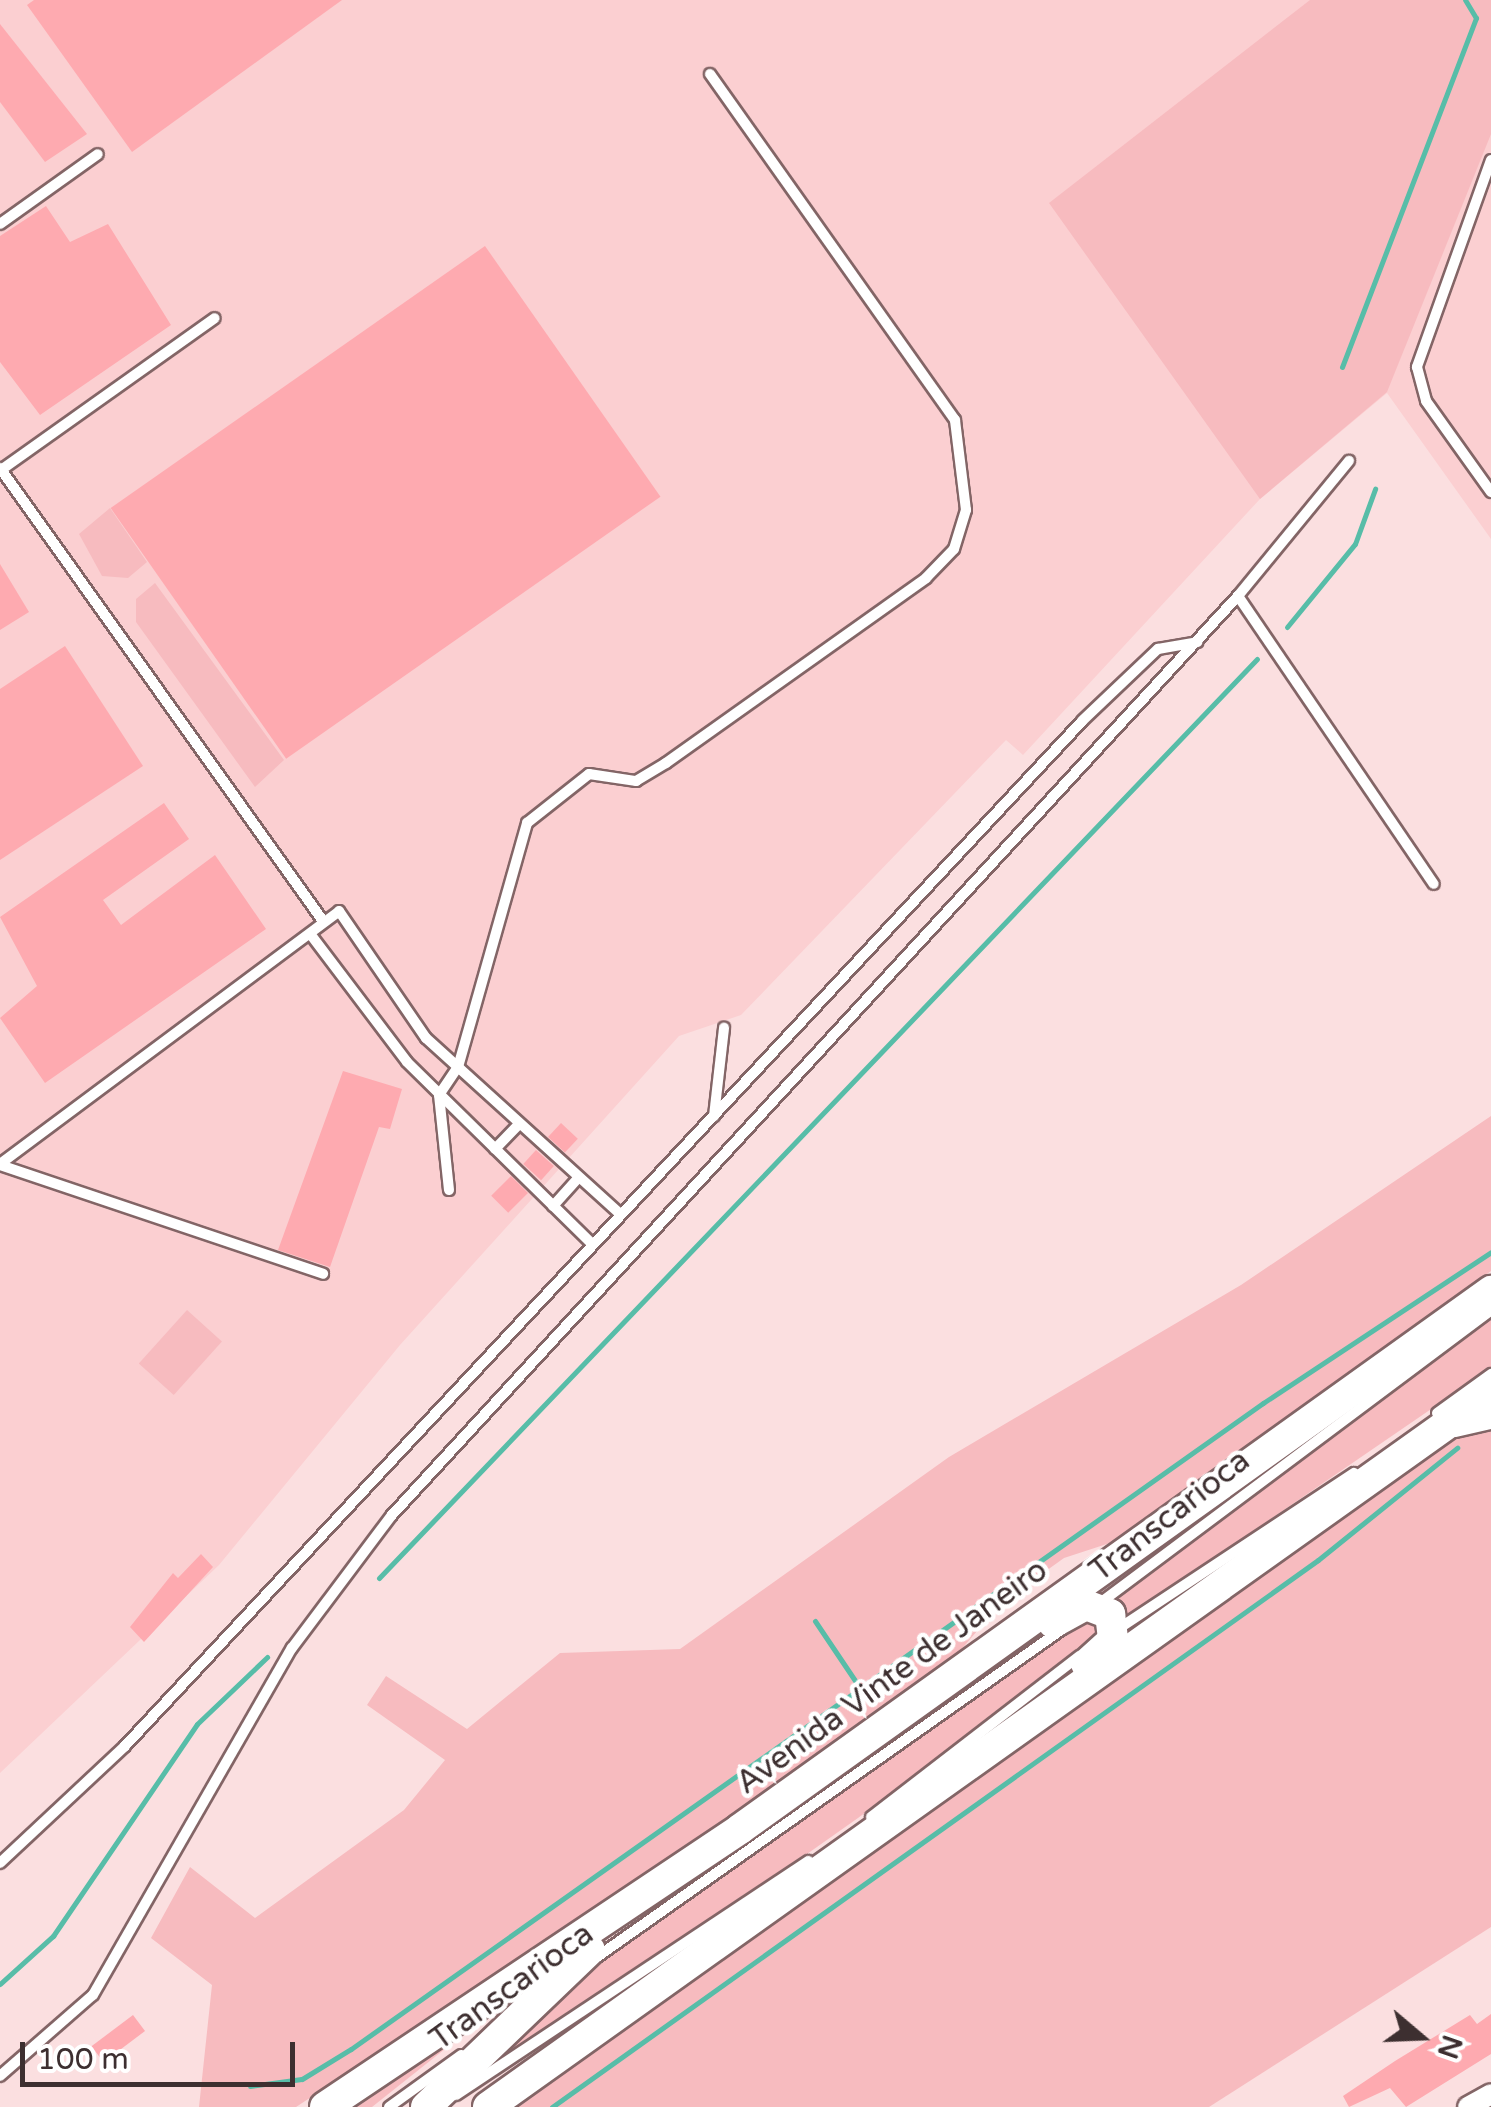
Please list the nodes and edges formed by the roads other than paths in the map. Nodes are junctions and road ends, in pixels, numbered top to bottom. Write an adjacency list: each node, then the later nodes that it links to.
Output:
1 (710, 74): 17 (lane)
2 (98, 154): 6 (lane)
3 (1491, 160): 5 (lane)
4 (1491, 171): 5 (lane)
5 (1482, 184): 10 (lane)
6 (0, 224)
7 (215, 318): 9 (lane)
8 (1349, 461): 11 (lane)
9 (0, 469): 14 (lane)
10 (1491, 492)
11 (1238, 596): 12 (lane); 13 (lane)
12 (1197, 642): 19 (lane); 43 (lane)
13 (1434, 884)
14 (323, 922): 15 (lane); 17 (lane)
15 (311, 934): 18 (lane); 22 (lane)
16 (724, 1028): 19 (lane)
17 (458, 1067): 18 (lane); 20 (lane)
18 (440, 1094): 21 (lane); 24 (lane)
19 (714, 1117): 26 (lane)
20 (518, 1125): 21 (lane); 23 (lane)
21 (495, 1149): 25 (lane)
22 (0, 1164): 28 (lane)
23 (577, 1179): 25 (lane); 26 (lane)
24 (449, 1190)
25 (553, 1206): 27 (lane)
26 (619, 1213): 27 (lane)
27 (592, 1243): 40 (lane)
28 (322, 1274)
29 (1491, 1291): 37 (street, Avenida Vinte de Janeiro)
30 (1491, 1310): 35 (lane, Transcarioca)
31 (1491, 1374): 36 (lane, Transcarioca)
32 (1491, 1393): 34 (street)
33 (1491, 1419): 34 (street)
34 (1434, 1434): 38 (street)
35 (1097, 1606): 36 (street); 37 (street); 41 (lane, Transcarioca)
36 (1115, 1632): 38 (street); 47 (lane, Transcarioca)
37 (943, 1682): 39 (street, Avenida Vinte de Janeiro)
38 (992, 1750): 42 (street)
39 (740, 1829): 41 (street); 45 (street, Avenida Vinte de Janeiro)
40 (0, 1863)
41 (523, 2010): 46 (lane, Transcarioca); 47 (street)
42 (604, 2026): 48 (street); 49 (street)
43 (0, 2076)
44 (1491, 2094): 50 (street)
45 (325, 2107)
46 (389, 2107)
47 (430, 2107)
48 (488, 2107)
49 (508, 2107)
50 (1468, 2107)

